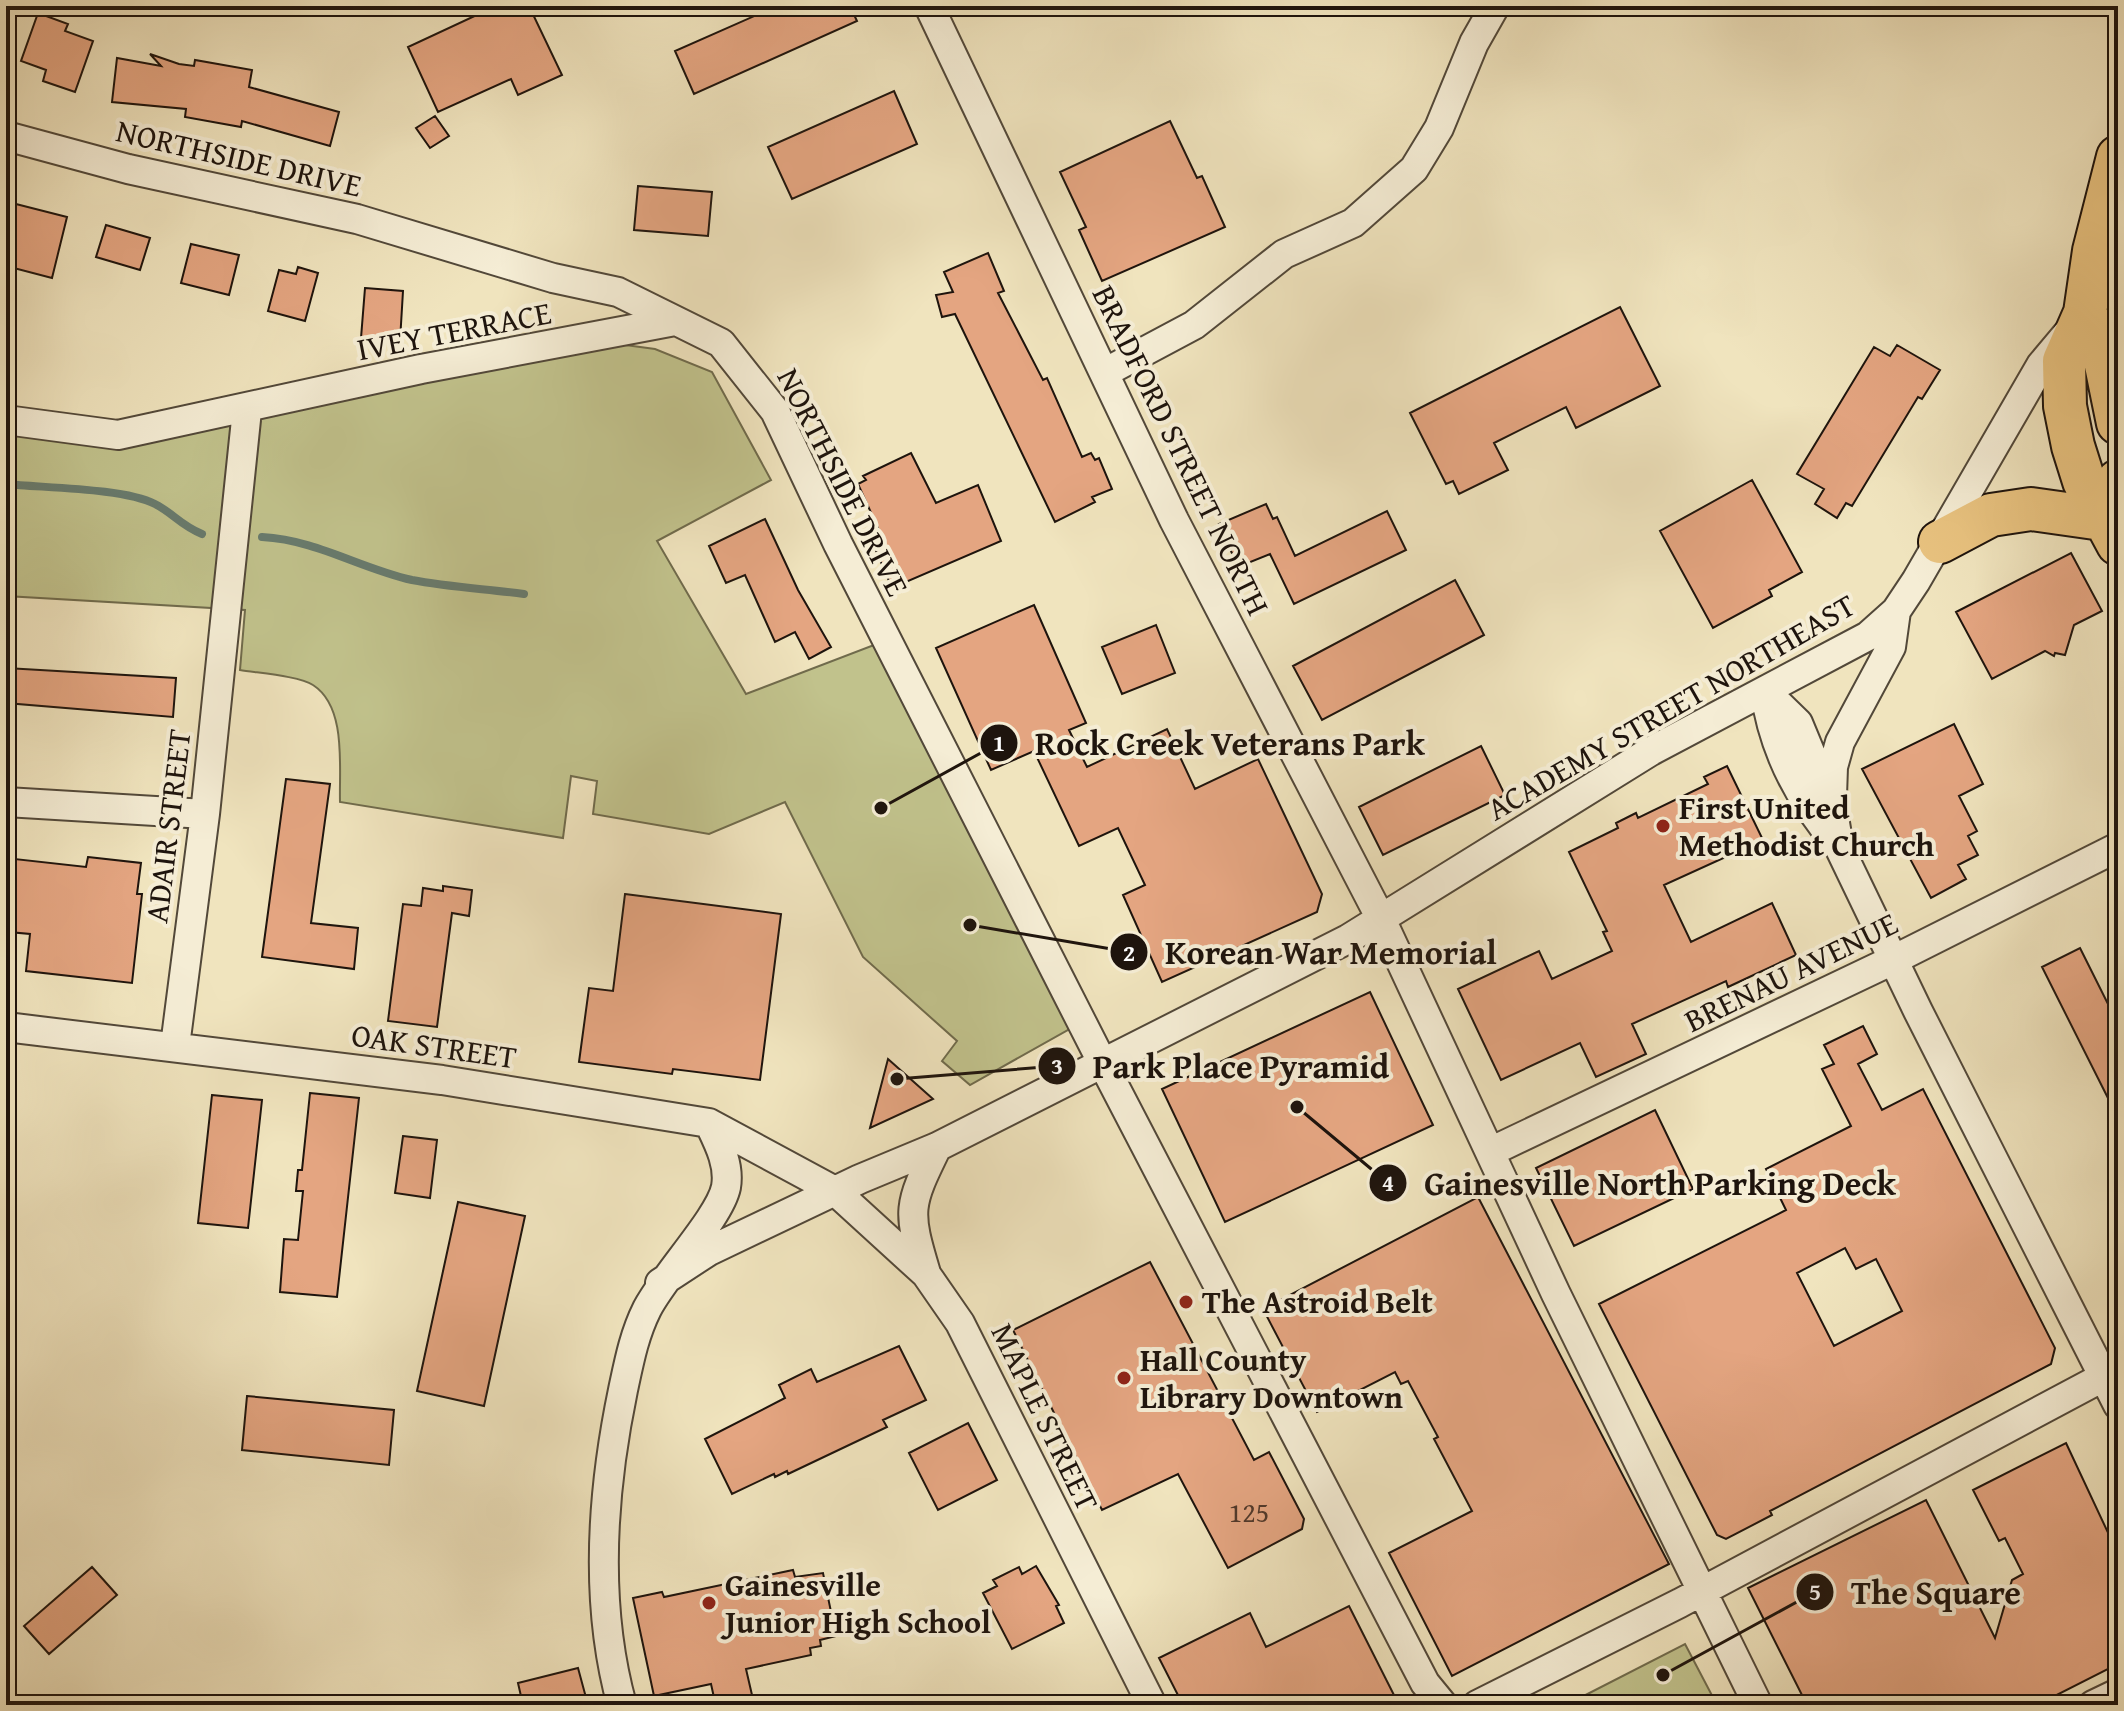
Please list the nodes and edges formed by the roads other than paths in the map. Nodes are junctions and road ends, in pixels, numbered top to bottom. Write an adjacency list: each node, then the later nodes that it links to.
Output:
1 (929, 6): 7 (street, BRADFORD STREET NORTH)
2 (1495, 6): 7 (street)
3 (6, 136): 6 (street, NORTHSIDE DRIVE)
4 (2118, 157): 5 (highway)
5 (2085, 313): 10 (highway); 12 (highway); 13 (street, ACADEMY STREET NORTHEAST)
6 (675, 321): 8 (street, IVEY TERRACE); 25 (street, NORTHSIDE DRIVE)
7 (1104, 373): 21 (street, BRADFORD STREET NORTH)
8 (247, 410): 9 (street, IVEY TERRACE); 18 (street, ADAIR STREET)
9 (6, 420)
10 (2118, 423)
11 (2118, 481): 12 (highway)
12 (2110, 532): 13 (highway)
13 (1940, 542): 14 (street, ACADEMY STREET NORTHEAST)
14 (1896, 611): 15 (street, ACADEMY STREET NORTHEAST); 17 (street)
15 (1765, 691): 17 (street); 19 (street); 21 (street, ACADEMY STREET NORTHEAST)
16 (6, 802): 18 (street)
17 (1832, 805): 19 (street)
18 (205, 814): 24 (street, ADAIR STREET)
19 (1839, 847): 22 (street)
20 (2118, 847): 22 (street, BRENAU AVENUE)
21 (1381, 919): 25 (street, ACADEMY STREET NORTHEAST); 28 (street, BRADFORD STREET NORTH)
22 (1893, 960): 28 (street, BRENAU AVENUE); 32 (street)
23 (6, 1027): 24 (street, OAK STREET)
24 (175, 1046): 26 (street, OAK STREET)
25 (1103, 1064): 27 (street, ACADEMY STREET NORTHEAST); 38 (street, NORTHSIDE DRIVE)
26 (709, 1123): 29 (street, OAK STREET); 31 (street)
27 (937, 1147): 29 (street, ACADEMY STREET NORTHEAST); 30 (street)
28 (1490, 1152): 34 (street, BRADFORD STREET NORTH)
29 (835, 1191): 30 (street, MAPLE STREET); 31 (street, ACADEMY STREET NORTHEAST)
30 (926, 1274): 37 (street, MAPLE STREET)
31 (660, 1283): 36 (street)
32 (2111, 1373): 33 (street); 34 (street)
33 (2118, 1405)
34 (1703, 1590): 39 (street); 40 (street, BRADFORD STREET NORTH)
35 (2118, 1693): 41 (street)
36 (622, 1705)
37 (1152, 1705)
38 (1443, 1705)
39 (1477, 1705)
40 (1758, 1705)
41 (2093, 1705)

